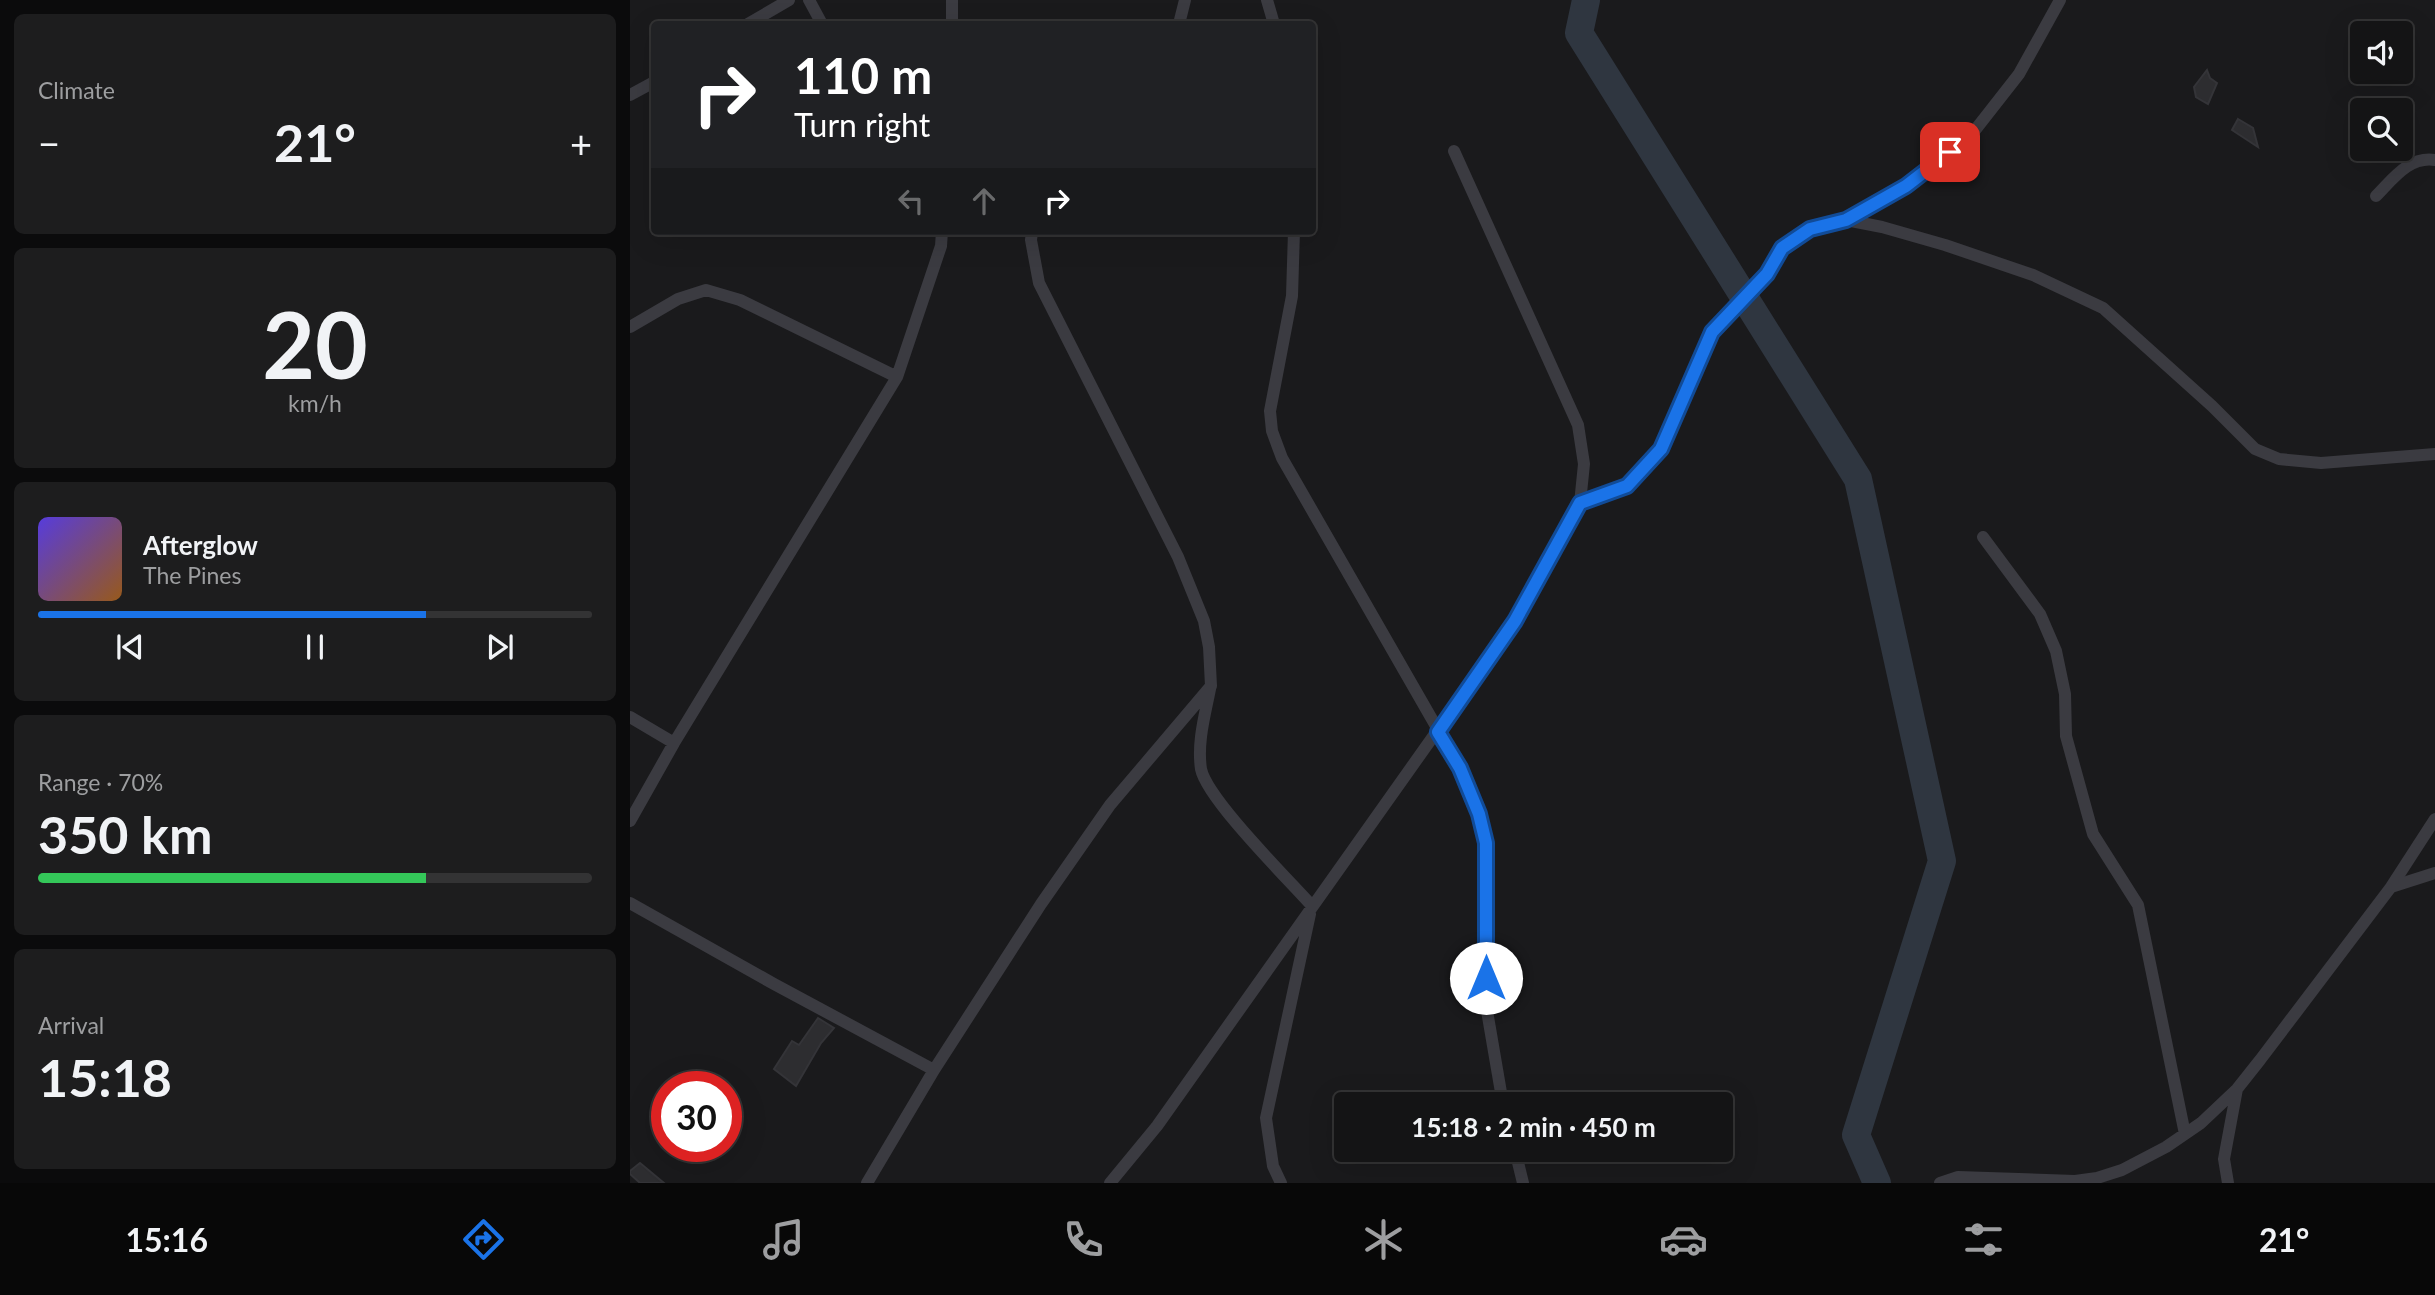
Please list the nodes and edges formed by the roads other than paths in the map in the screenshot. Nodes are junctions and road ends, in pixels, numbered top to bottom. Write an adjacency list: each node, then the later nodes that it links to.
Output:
1 (789, 0): 7 (street)
2 (809, 0): 8 (street)
3 (952, 0): 9 (street)
4 (1185, 0): 10 (street)
5 (1266, 0): 11 (street)
6 (2060, 0): 17 (street)
7 (753, 21)
8 (820, 21)
9 (952, 21)
10 (1180, 21)
11 (1273, 21)
12 (651, 84): 13 (street)
13 (630, 95)
14 (1454, 150): 26 (street)
15 (2435, 160): 16 (street)
16 (2376, 196)
17 (1846, 220): 25 (street); 26 (street)
18 (935, 235): 22 (street)
19 (942, 235): 22 (street)
20 (1031, 235): 28 (street)
21 (1294, 235): 30 (street)
22 (941, 246): 24 (street)
23 (630, 327): 24 (street)
24 (897, 377): 31 (street)
25 (2435, 454)
26 (1580, 503): 30 (street)
27 (1983, 537): 41 (street)
28 (1211, 686): 37 (street); 38 (street)
29 (630, 717): 31 (street)
30 (1438, 732): 37 (street); 40 (street)
31 (674, 743): 33 (street)
32 (2435, 819): 35 (street)
33 (630, 821)
34 (2435, 873): 35 (street)
35 (2391, 887): 39 (street)
36 (630, 903): 38 (street)
37 (1312, 906): 45 (street); 46 (street)
38 (934, 1070): 44 (street)
39 (2237, 1089): 41 (street); 49 (street)
40 (1501, 1092)
41 (2185, 1134): 43 (street)
42 (1518, 1162): 47 (street)
43 (2030, 1182): 48 (street)
44 (867, 1183)
45 (1110, 1183)
46 (1280, 1183)
47 (1523, 1183)
48 (1940, 1183)
49 (2228, 1183)

